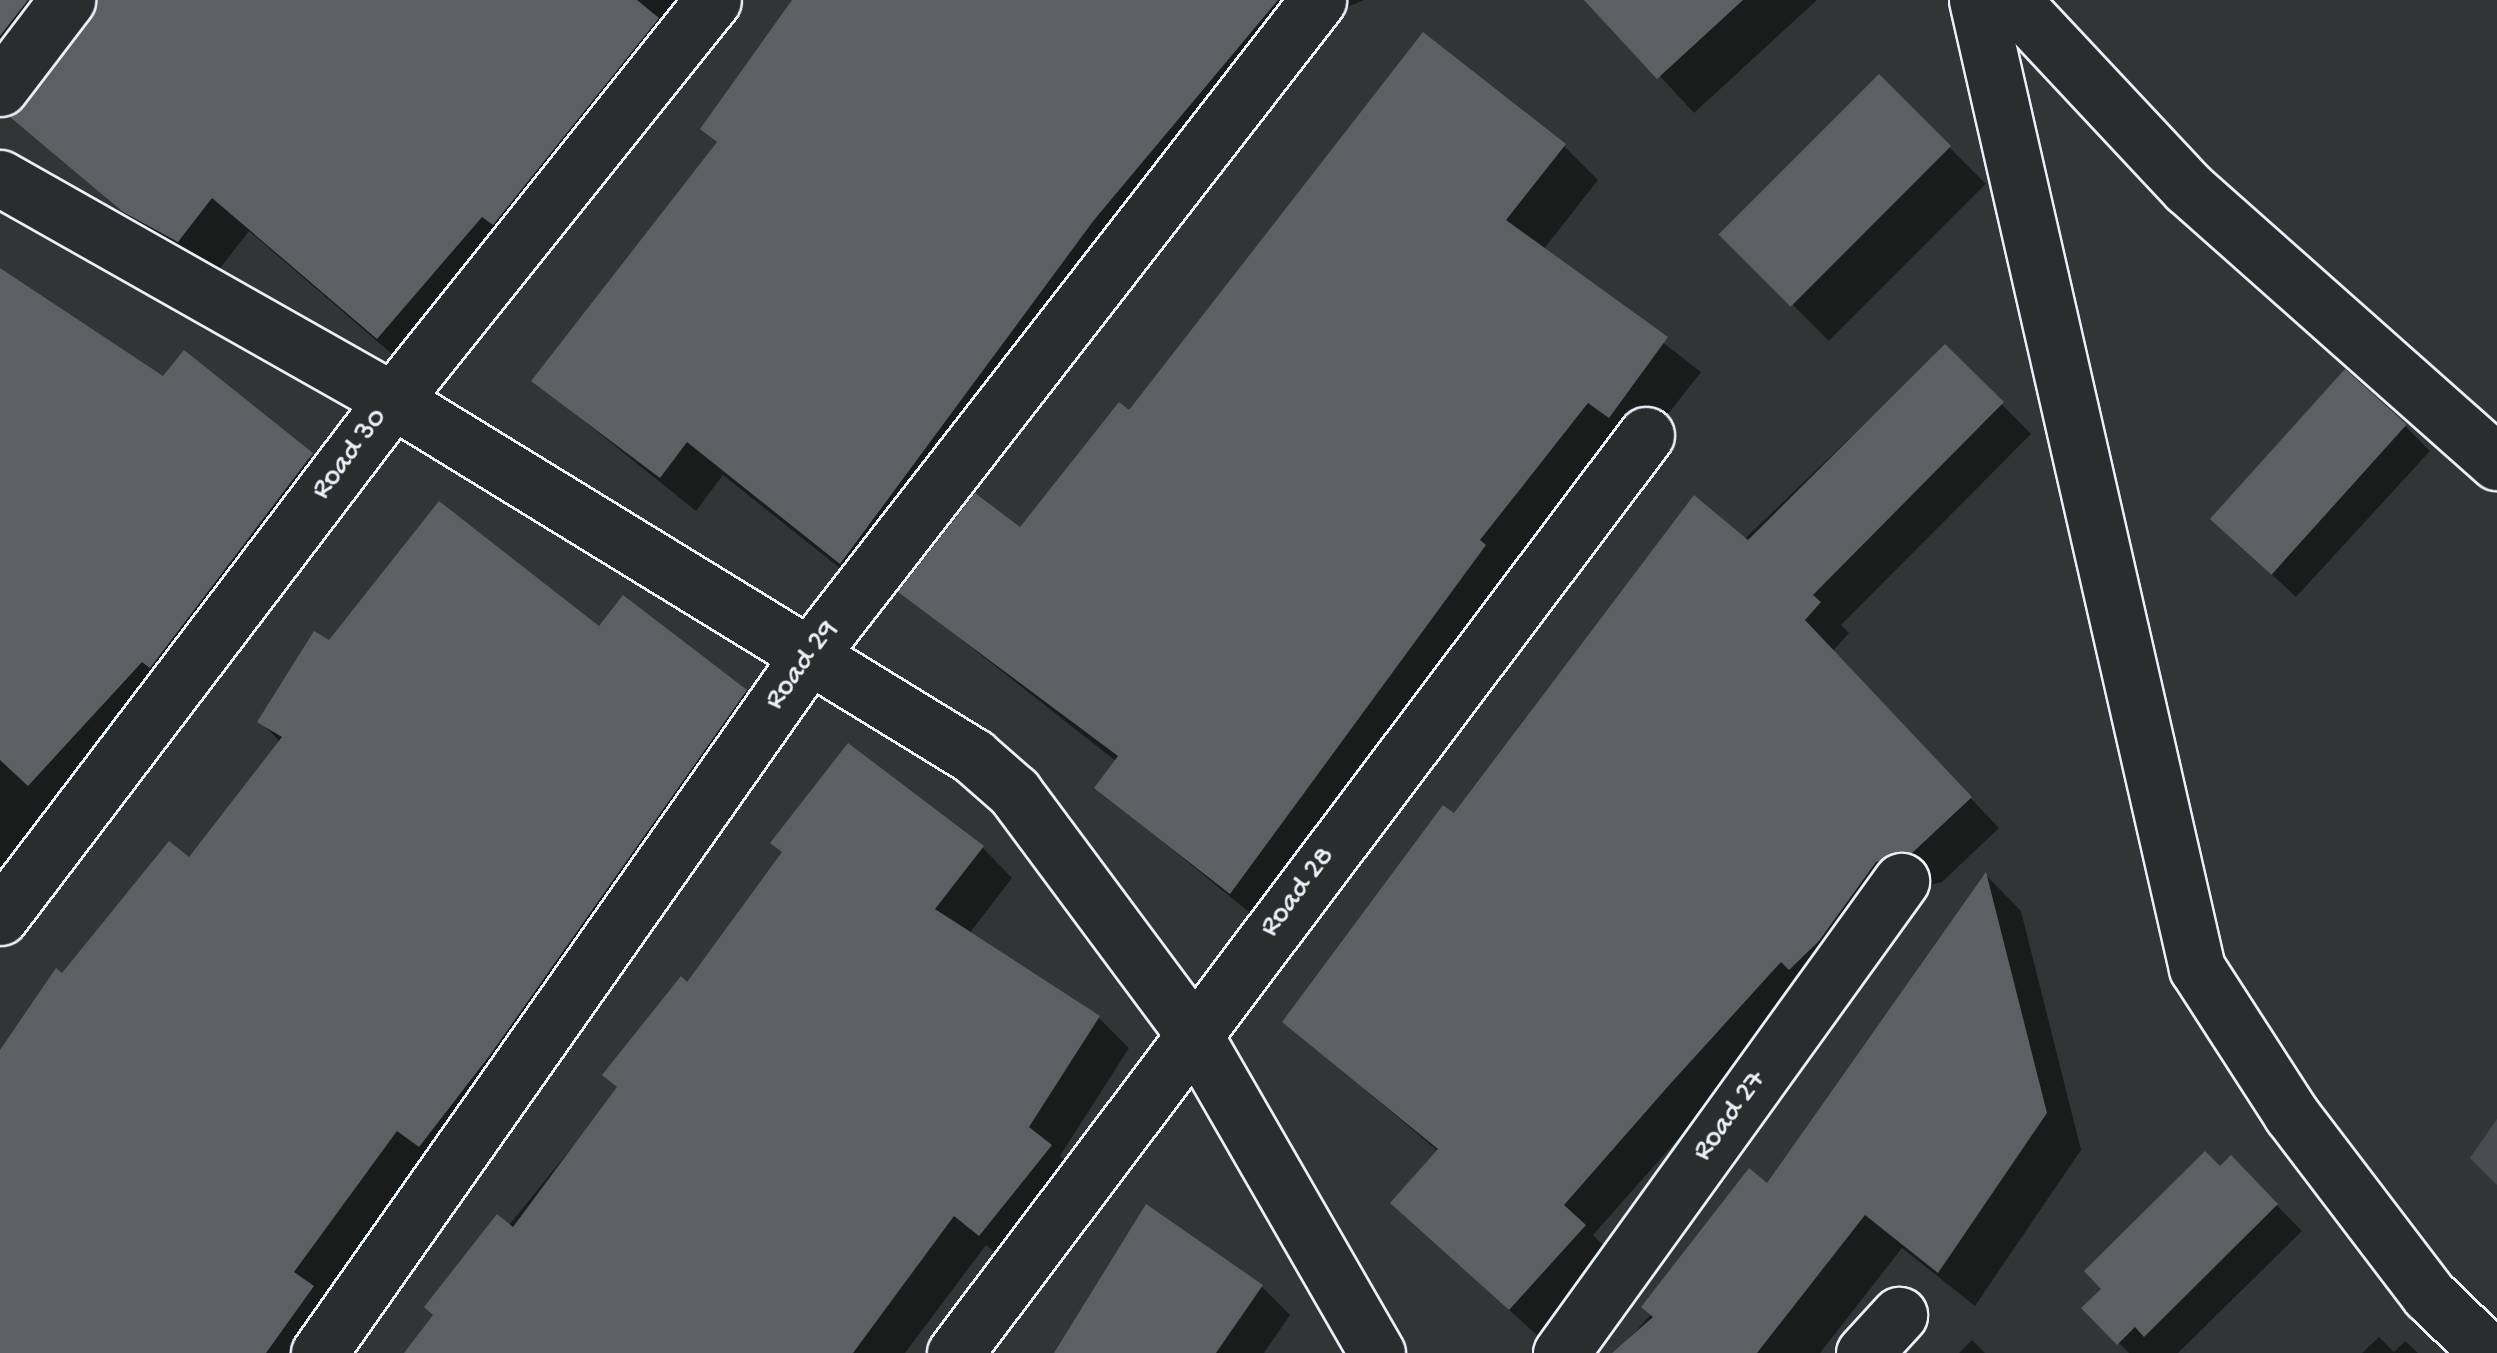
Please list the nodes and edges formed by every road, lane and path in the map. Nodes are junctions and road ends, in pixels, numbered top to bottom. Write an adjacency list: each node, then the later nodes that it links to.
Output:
1 (68, 0): 6 (street)
2 (713, 0): 8 (street, Road 30)
3 (1318, 0): 11 (street, Road 29)
4 (1977, 0): 19 (street)
5 (2012, 0): 10 (street)
6 (0, 88)
7 (0, 178): 8 (street)
8 (393, 400): 11 (street); 13 (street, Road 30)
9 (1646, 436): 14 (street, Road 28)
10 (2497, 462)
11 (811, 652): 14 (street); 15 (street, Road 29)
12 (1900, 881): 18 (street, Road 27)
13 (0, 917)
14 (1192, 1033): 16 (street, Road 28); 17 (street)
15 (319, 1353)
16 (955, 1353)
17 (1377, 1353)
18 (1561, 1353)
19 (2489, 1353)

